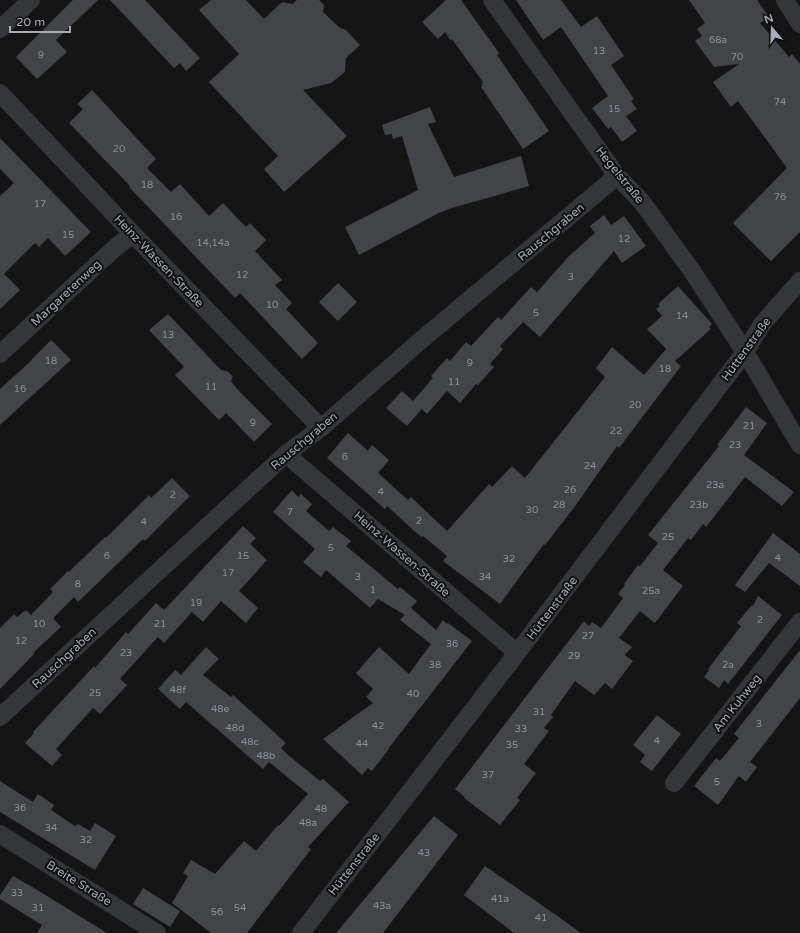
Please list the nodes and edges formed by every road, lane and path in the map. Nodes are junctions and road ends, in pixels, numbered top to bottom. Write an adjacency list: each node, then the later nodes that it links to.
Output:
1 (31, 0): 5 (street)
2 (492, 0): 7 (street, Hegelstraße)
3 (785, 0): 4 (street)
4 (800, 24)
5 (0, 29)
6 (0, 93): 8 (street, Heinz-Wassen-Straße)
7 (617, 176): 10 (street, Hegelstraße); 12 (street, Rauschgraben)
8 (133, 234): 11 (street, Margaretenweg); 12 (street, Heinz-Wassen-Straße)
9 (800, 281): 10 (street, Hüttenstraße)
10 (746, 352): 13 (street, Hegelstraße); 16 (street, Hüttenstraße)
11 (0, 354)
12 (321, 428): 14 (street, Rauschgraben)
13 (800, 445)
14 (286, 454): 16 (street, Heinz-Wassen-Straße); 17 (street, Rauschgraben)
15 (800, 622): 18 (street, Am Kuhweg)
16 (518, 653): 21 (street, Hüttenstraße)
17 (0, 717)
18 (674, 783)
19 (0, 834): 20 (street, Breite Straße)
20 (157, 933)
21 (301, 933)

